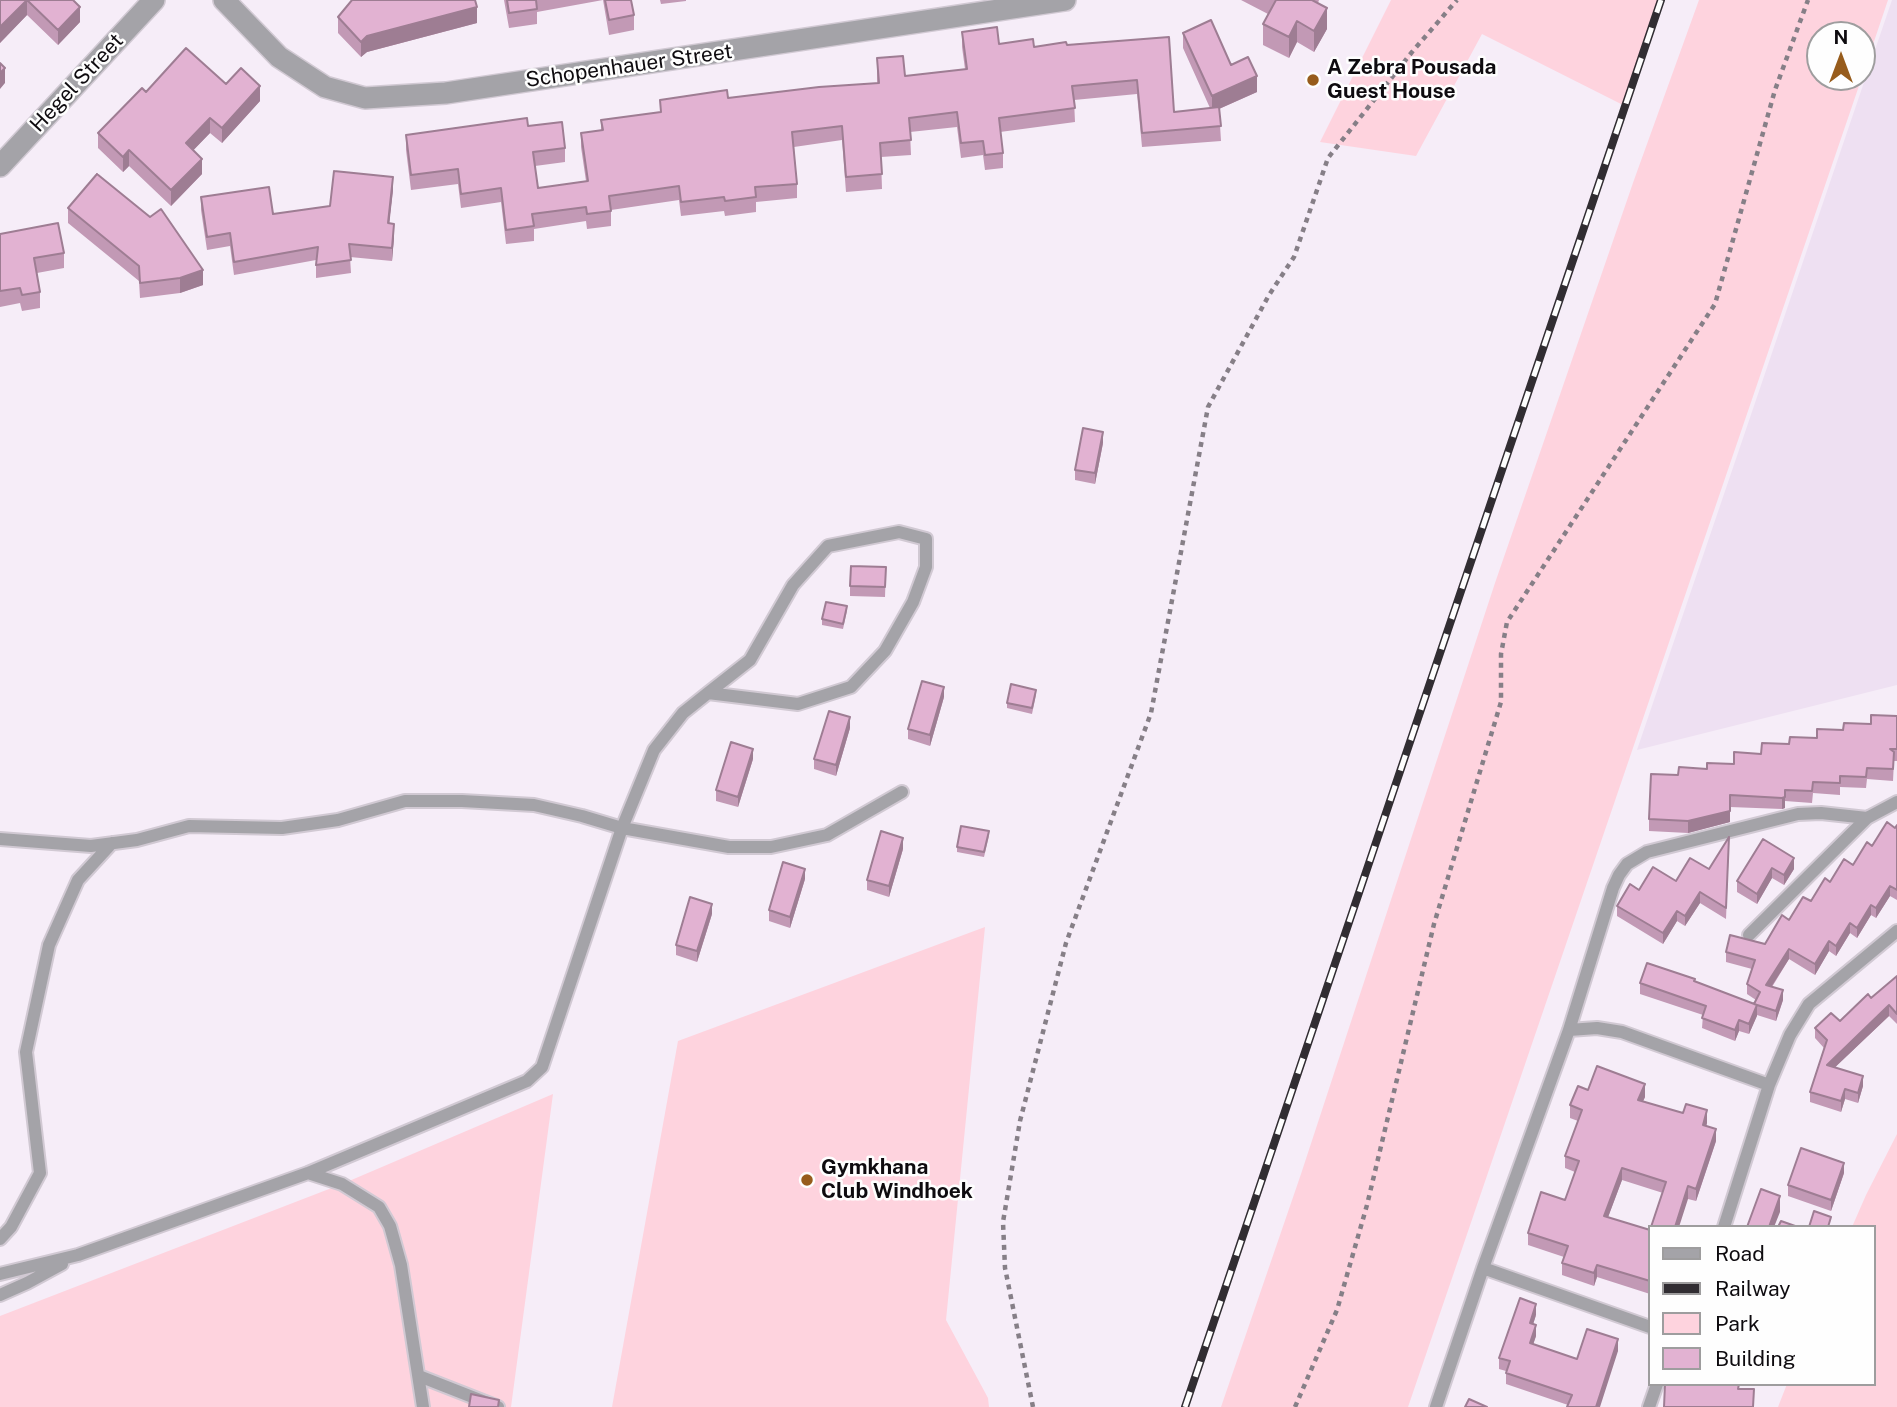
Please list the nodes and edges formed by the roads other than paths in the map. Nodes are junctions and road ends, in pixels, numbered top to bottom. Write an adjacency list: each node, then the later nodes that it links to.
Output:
1 (153, 0): 4 (street, Hegel Street)
2 (224, 0): 3 (street, Schopenhauer Street)
3 (1065, 0)
4 (0, 166)
5 (708, 693): 5 (lane); 9 (lane)
6 (902, 792): 9 (lane)
7 (1897, 802): 8 (lane)
8 (1867, 818): 13 (lane); 14 (lane)
9 (622, 828): 11 (lane); 16 (lane)
10 (0, 839): 11 (lane)
11 (112, 843): 18 (lane)
12 (1897, 931): 15 (lane)
13 (1749, 935)
14 (1569, 1030): 15 (lane); 20 (lane)
15 (1769, 1085): 17 (lane)
16 (307, 1173): 19 (lane); 24 (lane)
17 (1725, 1225)
18 (0, 1239)
19 (78, 1255): 21 (lane); 22 (lane)
20 (1483, 1268): 23 (lane); 28 (lane)
21 (0, 1274)
22 (0, 1295)
23 (1648, 1326)
24 (419, 1376): 26 (lane); 27 (lane)
25 (1656, 1386): 29 (lane)
26 (424, 1407)
27 (498, 1407)
28 (1436, 1407)
29 (1649, 1407)

